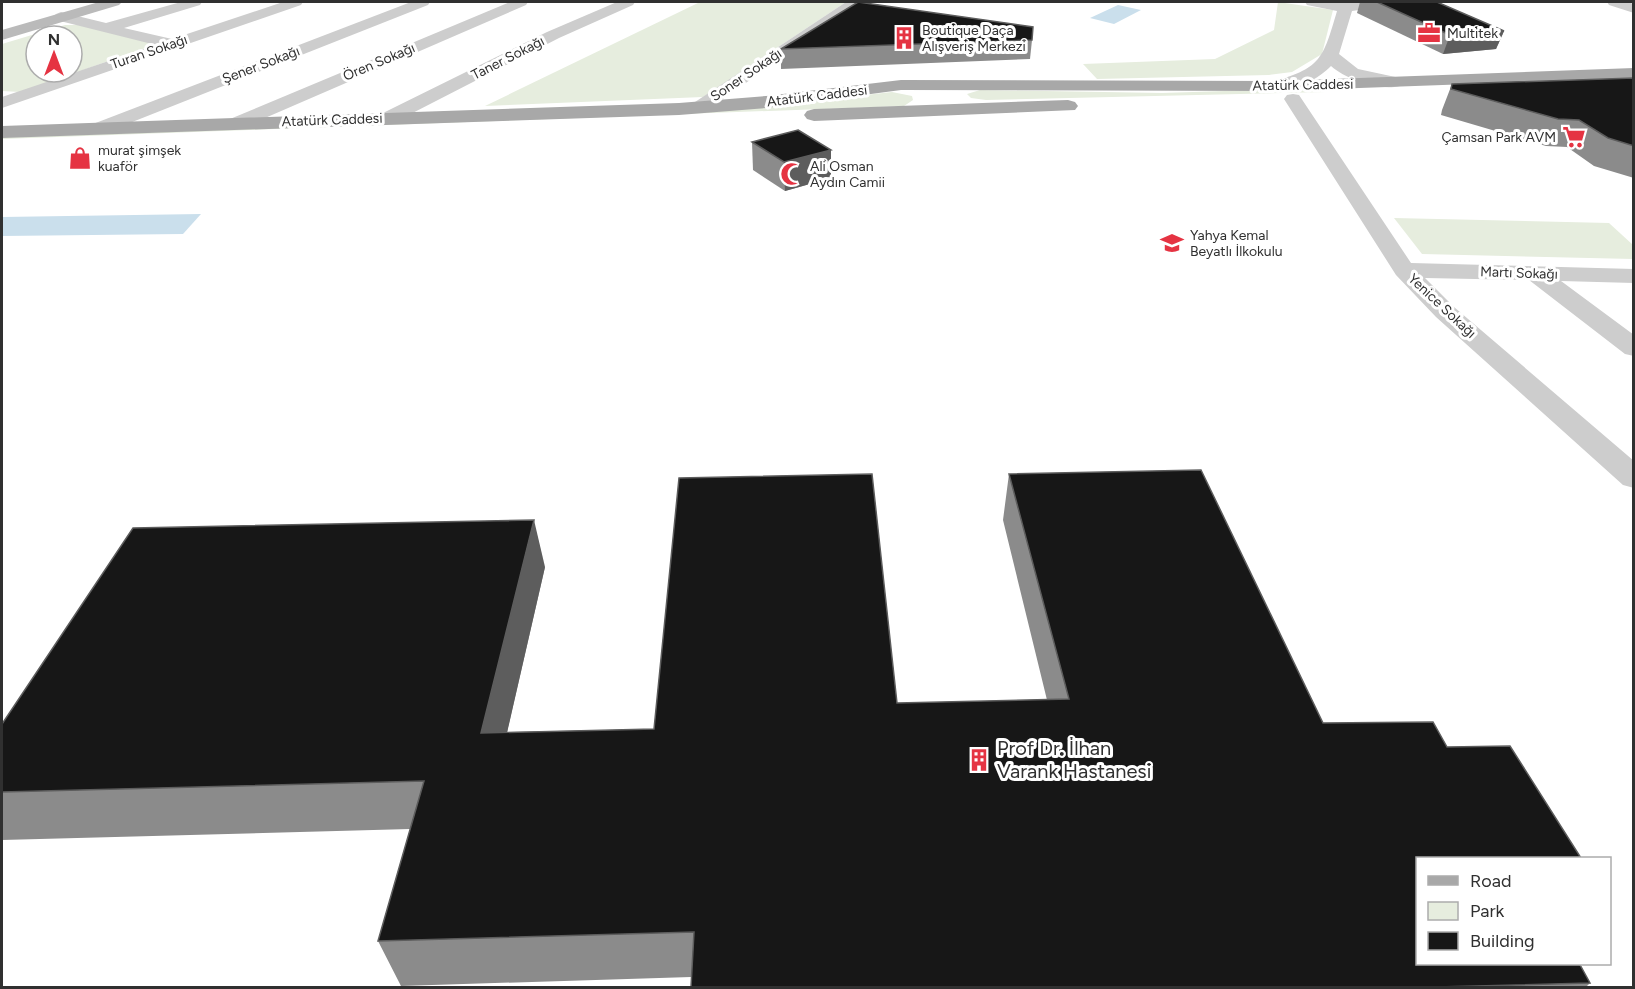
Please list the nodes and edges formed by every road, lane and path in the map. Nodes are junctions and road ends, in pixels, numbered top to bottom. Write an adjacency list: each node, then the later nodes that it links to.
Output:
1 (114, 2): 13 (main road)
2 (195, 2): 14 (street)
3 (296, 2): 16 (street, Turan Sokağı)
4 (423, 2): 32 (street, Şener Sokağı)
5 (521, 2): 31 (street, Ören Sokağı)
6 (628, 2): 30 (street, Taner Sokağı)
7 (855, 2): 27 (street, Soner Sokağı)
8 (1312, 2): 11 (street)
9 (1386, 2): 11 (street)
10 (1614, 2): 12 (street)
11 (1345, 8): 17 (street)
12 (1634, 9)
13 (61, 17): 14 (street); 15 (main road)
14 (107, 28): 16 (street)
15 (2, 35)
16 (172, 44): 24 (street, Turan Sokağı)
17 (1332, 57): 19 (street); 23 (street)
18 (1634, 74): 19 (main road, Atatürk Caddesi)
19 (1394, 82): 23 (main road, Atatürk Caddesi)
20 (979, 84): 21 (main road, Atatürk Caddesi); 23 (main road, Atatürk Caddesi); 28 (main road)
21 (901, 85): 27 (main road, Atatürk Caddesi); 29 (main road)
22 (1634, 87): 23 (main road, Atatürk Caddesi)
23 (1284, 93): 25 (main road, Atatürk Caddesi); 35 (street, Yenice Sokağı)
24 (2, 104)
25 (1106, 105)
26 (1082, 106): 28 (main road, Atatürk Caddesi)
27 (698, 108): 30 (main road, Atatürk Caddesi)
28 (985, 109): 29 (main road, Atatürk Caddesi)
29 (898, 112): 34 (main road, Atatürk Caddesi)
30 (390, 117): 31 (main road, Atatürk Caddesi)
31 (237, 123): 32 (main road, Atatürk Caddesi)
32 (100, 128): 33 (main road, Atatürk Caddesi)
33 (2, 132)
34 (2, 147)
35 (1404, 270): 36 (street, Martı Sokağı); 39 (street, Yenice Sokağı)
36 (1536, 274): 37 (street, Martı Sokağı); 38 (street)
37 (1634, 276)
38 (1634, 348)
39 (1634, 478)

